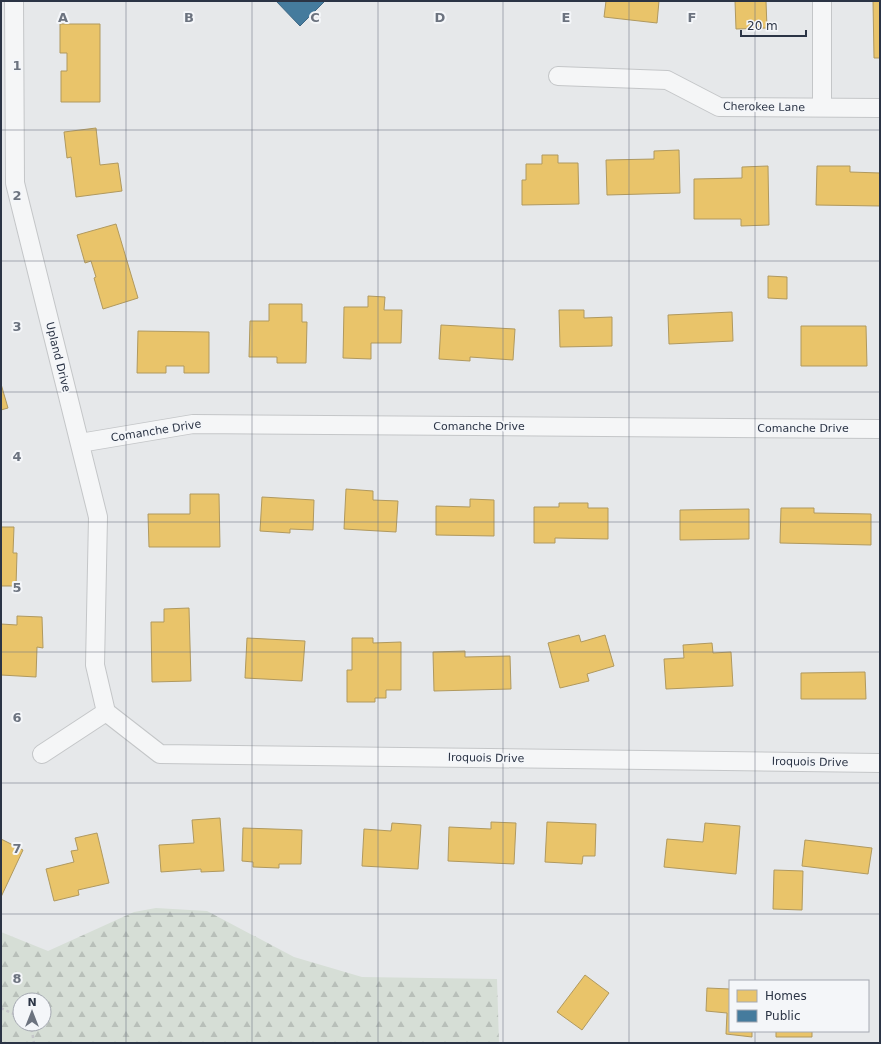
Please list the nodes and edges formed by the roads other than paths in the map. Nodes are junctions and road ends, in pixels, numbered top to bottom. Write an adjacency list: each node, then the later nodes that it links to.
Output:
1 (14, 1): 7 (street, Upland Drive)
2 (822, 1): 4 (street)
3 (558, 76): 4 (street, Cherokee Lane)
4 (822, 107): 5 (street, Cherokee Lane)
5 (880, 108)
6 (880, 429): 7 (street, Comanche Drive)
7 (80, 443): 8 (street, Upland Drive)
8 (106, 712): 9 (street); 10 (street, Iroquois Drive)
9 (42, 754)
10 (880, 763)

